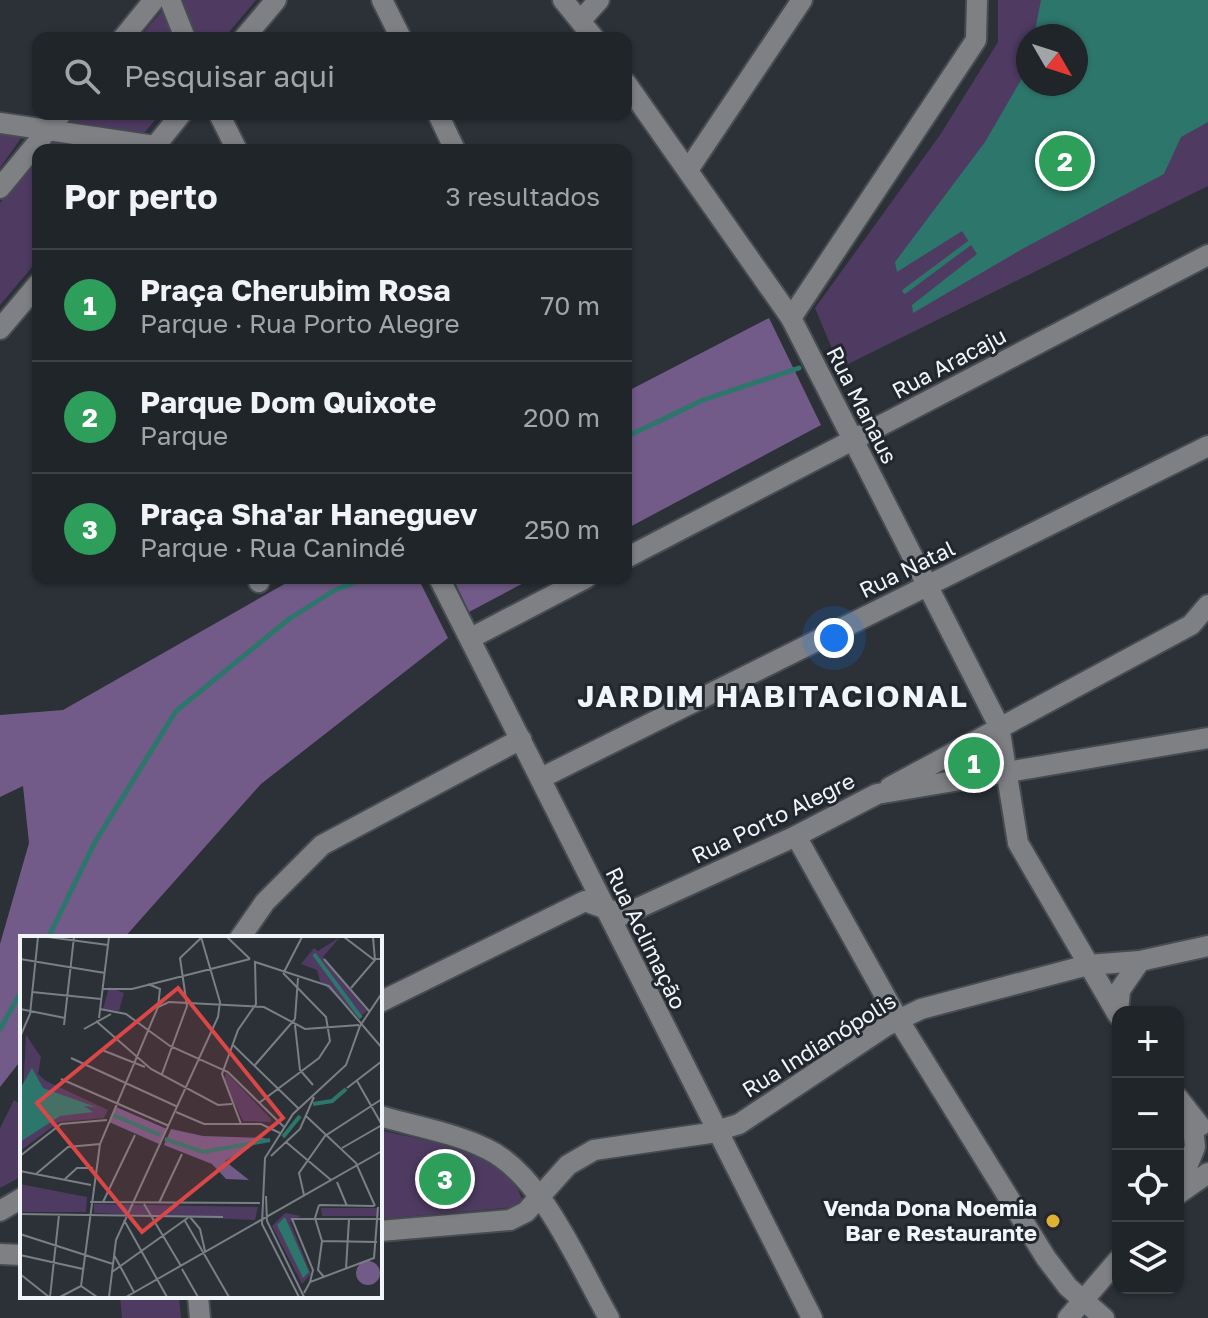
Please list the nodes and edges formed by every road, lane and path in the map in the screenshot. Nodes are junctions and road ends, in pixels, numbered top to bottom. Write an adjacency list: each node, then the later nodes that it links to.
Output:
1 (154, 0): 10 (street)
2 (170, 0): 11 (street)
3 (276, 0): 12 (street)
4 (382, 0): 13 (street)
5 (563, 0): 9 (street)
6 (599, 0): 9 (street)
7 (802, 0): 27 (street)
8 (977, 0): 31 (street)
9 (581, 20): 14 (street)
10 (128, 32)
11 (183, 32)
12 (249, 32)
13 (398, 32)
14 (590, 32)
15 (632, 91): 27 (street, Rua Manaus)
16 (176, 120): 23 (street)
17 (222, 120): 24 (street)
18 (441, 120): 25 (street)
19 (55, 121): 20 (street); 21 (street); 22 (street)
20 (0, 123)
21 (36, 144)
22 (138, 144)
23 (156, 144)
24 (234, 144)
25 (452, 144)
26 (32, 149): 28 (street)
27 (688, 170): 31 (street, Rua Manaus)
28 (0, 188)
29 (1208, 255): 33 (street, Rua Aracaju)
30 (32, 291): 32 (street)
31 (791, 318): 33 (street, Rua Manaus)
32 (0, 329)
33 (854, 440): 35 (street, Rua Aracaju); 38 (street, Rua Manaus)
34 (1208, 446): 38 (street, Rua Natal)
35 (632, 555)
36 (442, 584): 40 (street, Rua Aclimação)
37 (574, 584): 40 (street)
38 (927, 585): 41 (street, Rua Manaus); 45 (street, Rua Natal)
39 (1208, 605): 41 (street)
40 (471, 638): 43 (street, Rua Aclimação)
41 (999, 726): 44 (street, Rua Manaus); 46 (street)
42 (1208, 738): 44 (street, Rua Porto Alegre)
43 (521, 739): 45 (street, Rua Aclimação); 49 (street)
44 (1005, 774): 46 (street, Rua Porto Alegre); 52 (street, Rua Manaus)
45 (541, 778): 48 (street, Rua Aclimação)
46 (877, 794): 47 (street, Rua Porto Alegre)
47 (796, 836): 48 (street, Rua Porto Alegre); 56 (street)
48 (603, 907): 53 (street, Rua Porto Alegre); 60 (street, Rua Aclimação)
49 (241, 936)
50 (1208, 946): 51 (street, Rua Indianópolis)
51 (1140, 961): 52 (street, Rua Indianópolis); 55 (street)
52 (1088, 965): 54 (street, Rua Manaus); 56 (street, Rua Indianópolis)
53 (382, 1001)
54 (1113, 1006)
55 (1119, 1006)
56 (898, 1019): 60 (street, Rua Indianópolis); 73 (street)
57 (1184, 1106): 59 (street)
58 (382, 1117): 65 (street)
59 (1192, 1117): 61 (street); 63 (street)
60 (720, 1130): 65 (street, Rua Indianópolis); 76 (street, Rua Aclimação)
61 (1208, 1135)
62 (1208, 1173): 64 (street)
63 (1184, 1175)
64 (1184, 1187)
65 (539, 1196): 68 (street, Rua Indianópolis); 75 (street)
66 (20, 1199): 67 (street)
67 (0, 1211)
68 (382, 1231)
69 (0, 1254): 70 (street)
70 (20, 1255)
71 (1112, 1267): 73 (street)
72 (198, 1298): 74 (street)
73 (1083, 1301): 77 (street); 78 (street)
74 (200, 1318)
75 (609, 1318)
76 (812, 1318)
77 (1068, 1318)
78 (1104, 1318)

